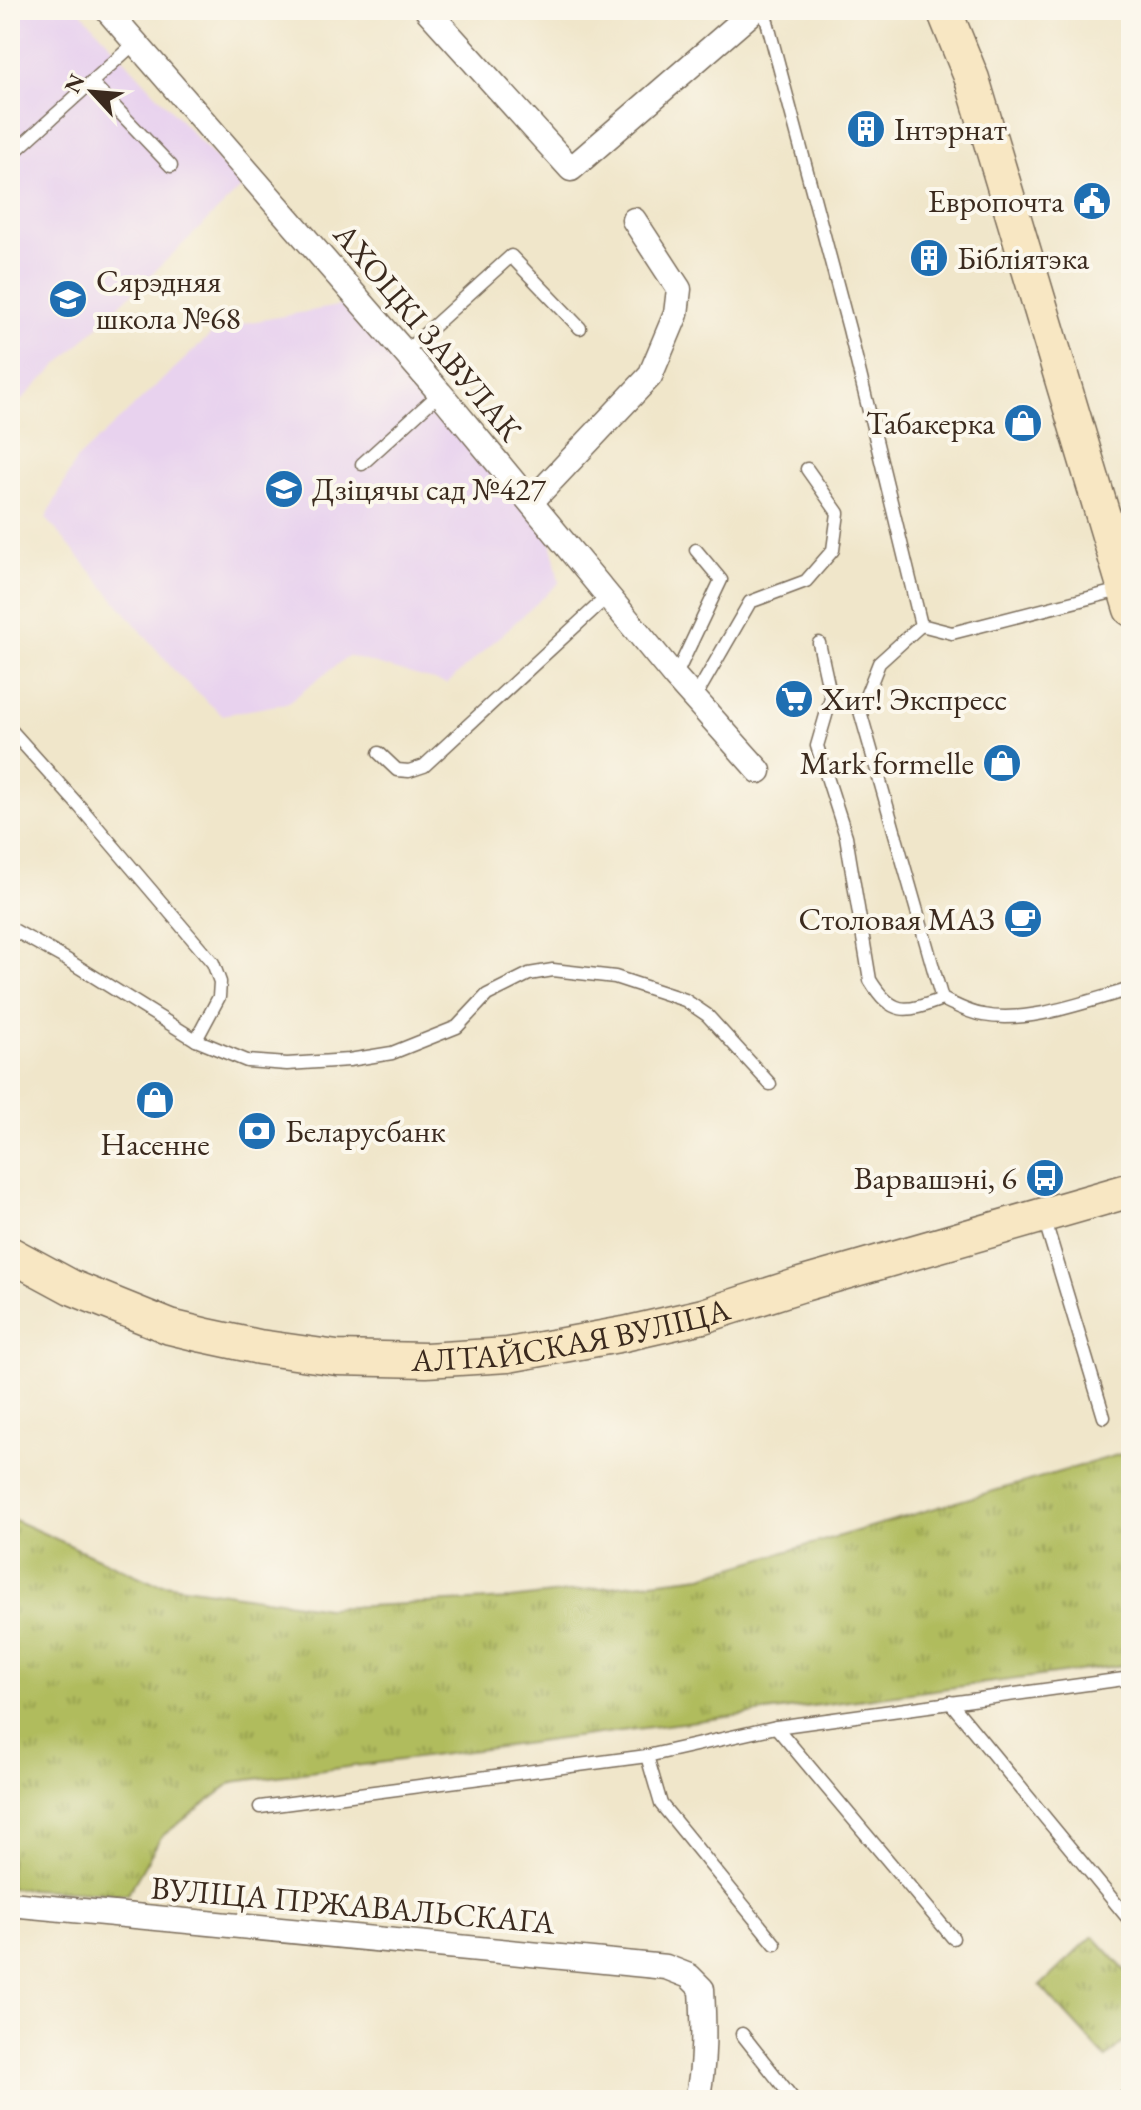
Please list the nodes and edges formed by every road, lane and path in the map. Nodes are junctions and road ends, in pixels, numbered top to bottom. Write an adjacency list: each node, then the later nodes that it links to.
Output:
1 (107, 10): 6 (street, АХОЦКІ ЗАВУЛАК)
2 (755, 10): 5 (street)
3 (764, 10): 20 (lane)
4 (944, 10): 19 (main road)
5 (430, 11)
6 (136, 42): 7 (lane); 12 (street, АХОЦКІ ЗАВУЛАК)
7 (91, 82): 8 (lane); 9 (lane)
8 (10, 156)
9 (171, 166)
10 (634, 220): 16 (street)
11 (580, 328): 12 (lane)
12 (405, 352): 13 (street, АХОЦКІ ЗАВУЛАК)
13 (440, 393): 14 (lane); 16 (street, АХОЦКІ ЗАВУЛАК)
14 (362, 464)
15 (807, 469): 23 (lane)
16 (531, 502): 18 (street, АХОЦКІ ЗАВУЛАК)
17 (696, 550): 22 (lane)
18 (609, 595): 22 (street, АХОЦКІ ЗАВУЛАК); 25 (lane)
19 (1128, 599): 20 (lane)
20 (921, 625): 29 (lane)
21 (819, 643): 29 (lane)
22 (675, 677): 23 (street, АХОЦКІ ЗАВУЛАК)
23 (694, 699): 26 (street, АХОЦКІ ЗАВУЛАК)
24 (10, 729): 30 (lane)
25 (379, 753)
26 (759, 771)
27 (10, 928): 30 (lane)
28 (1131, 989): 29 (lane)
29 (942, 999)
30 (196, 1040): 31 (lane)
31 (770, 1084)
32 (1131, 1190): 33 (main road, АЛТАЙСКАЯ ВУЛІЦА)
33 (1043, 1215): 34 (main road, АЛТАЙСКАЯ ВУЛІЦА); 35 (lane)
34 (10, 1254)
35 (1104, 1417)
36 (1126, 1678): 37 (lane); 38 (lane)
37 (1131, 1691)
38 (950, 1702): 39 (lane); 43 (lane)
39 (776, 1727): 40 (lane); 44 (lane)
40 (647, 1756): 41 (lane); 45 (lane)
41 (260, 1807)
42 (10, 1904): 48 (street, ВУЛІЦА ПРЖАВАЛЬСКАГА)
43 (1131, 1922)
44 (953, 1938)
45 (775, 1944)
46 (742, 2034): 49 (lane)
47 (1131, 2092): 50 (lane)
48 (697, 2100)
49 (794, 2100)
50 (1121, 2100)

